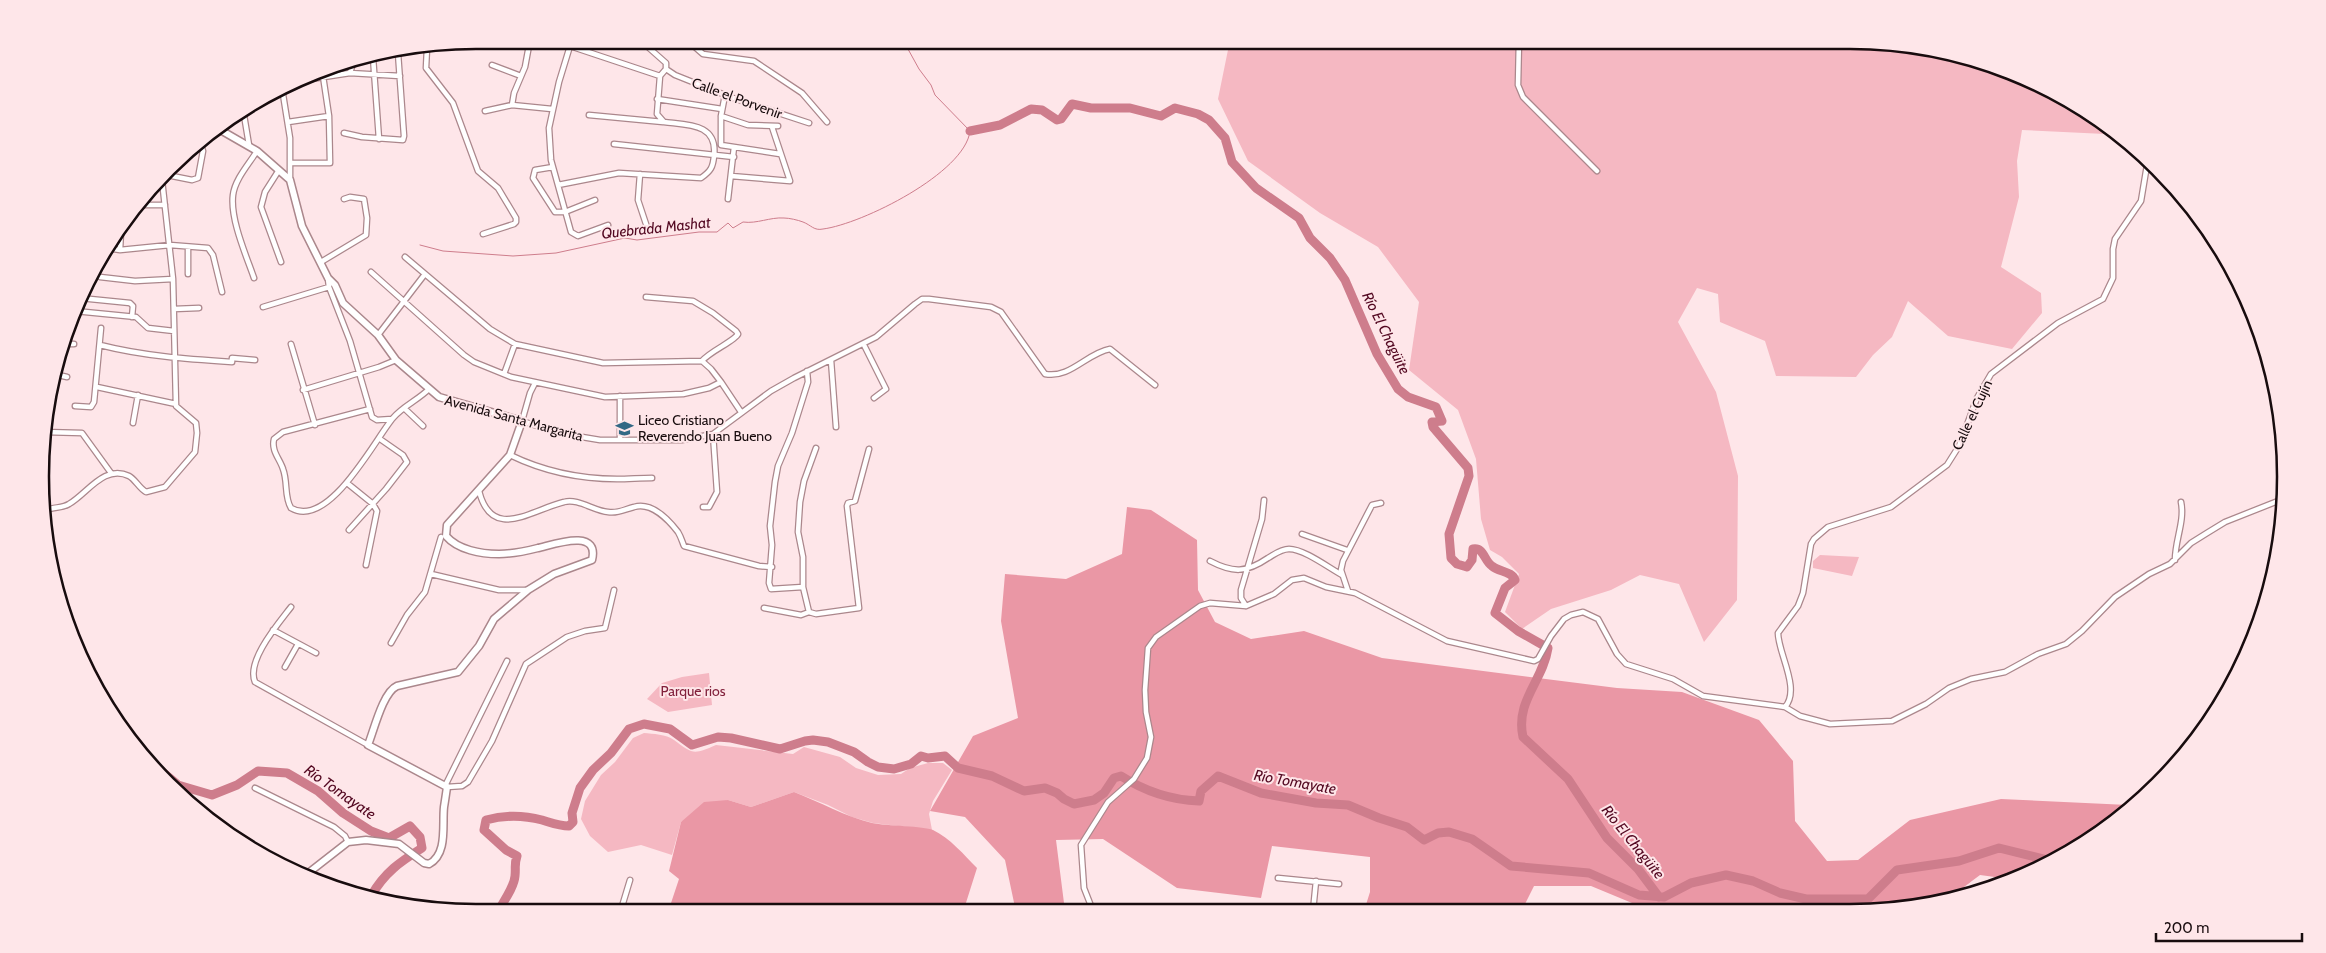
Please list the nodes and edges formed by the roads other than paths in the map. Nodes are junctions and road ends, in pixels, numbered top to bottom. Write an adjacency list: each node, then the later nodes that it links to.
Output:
1 (528, 49): 17 (street)
2 (569, 49): 24 (street)
3 (579, 49): 18 (street)
4 (651, 49): 12 (street, Calle el Porvenir)
5 (697, 49): 33 (street)
6 (1519, 49): 52 (street)
7 (427, 52): 67 (street)
8 (398, 56): 16 (street)
9 (373, 61): 15 (street)
10 (492, 66): 17 (street)
11 (352, 67): 13 (street)
12 (667, 68): 18 (street); 21 (street, Calle el Porvenir)
13 (350, 73): 14 (street); 15 (street)
14 (327, 76)
15 (374, 76): 16 (street); 39 (street)
16 (400, 76): 39 (street)
17 (521, 76): 23 (street)
18 (660, 76): 22 (street)
19 (323, 77): 28 (street)
20 (283, 95): 31 (street)
21 (725, 95): 25 (street); 34 (street, Calle el Porvenir)
22 (657, 99): 25 (street); 32 (street)
23 (512, 105): 24 (street); 26 (street)
24 (552, 109): 49 (street)
25 (722, 109): 29 (street)
26 (485, 110)
27 (589, 115): 32 (street)
28 (329, 116): 31 (street); 48 (street)
29 (721, 116): 36 (street); 42 (street)
30 (245, 117): 41 (street)
31 (288, 122): 48 (street)
32 (664, 122): 45 (street)
33 (827, 122)
34 (809, 123)
35 (778, 126): 36 (street)
36 (772, 127): 46 (street)
37 (223, 132): 41 (street)
38 (344, 133): 39 (street)
39 (379, 139)
40 (614, 144): 45 (street)
41 (249, 145): 44 (street)
42 (734, 147): 46 (street); 47 (street)
43 (202, 148): 54 (street)
44 (258, 151): 51 (street); 80 (street)
45 (714, 154): 47 (street); 53 (street)
46 (780, 154): 55 (street)
47 (734, 157): 55 (street)
48 (292, 163): 56 (street)
49 (553, 167): 57 (street); 64 (street)
50 (2146, 169): 175 (street, Calle el Cujín)
51 (279, 170): 56 (street); 74 (street)
52 (1597, 171)
53 (640, 174): 57 (street); 66 (street)
54 (172, 176)
55 (731, 176): 60 (street)
56 (290, 180): 75 (street, Avenida Santa Margarita)
57 (558, 185): 64 (street)
58 (163, 186): 63 (street)
59 (344, 199): 75 (street)
60 (728, 199)
61 (595, 200): 64 (street)
62 (146, 205): 63 (street)
63 (165, 206): 69 (street)
64 (565, 212): 65 (street)
65 (608, 225)
66 (647, 227)
67 (483, 234)
68 (121, 240): 72 (street)
69 (170, 245): 70 (street); 72 (street); 82 (street)
70 (188, 246): 77 (street); 84 (street)
71 (115, 249): 72 (street)
72 (120, 250)
73 (405, 256): 78 (street)
74 (281, 262)
75 (321, 262): 81 (street, Avenida Santa Margarita)
76 (371, 272): 87 (street)
77 (188, 274)
78 (425, 274): 87 (street); 99 (street)
79 (100, 277): 82 (street)
80 (254, 278)
81 (328, 278): 83 (street); 95 (street, Avenida Santa Margarita)
82 (173, 279): 90 (street)
83 (329, 287): 88 (street); 108 (street)
84 (222, 292)
85 (646, 297): 106 (street)
86 (88, 299): 92 (street)
87 (405, 302): 95 (street); 109 (street)
88 (263, 307)
89 (199, 308): 90 (street)
90 (174, 309): 94 (street)
91 (82, 312): 92 (street)
92 (132, 317): 94 (street)
93 (101, 328): 100 (street)
94 (174, 330): 102 (street)
95 (378, 335): 104 (street, Avenida Santa Margarita)
96 (70, 344): 97 (street)
97 (74, 344)
98 (291, 344): 117 (street)
99 (515, 344): 106 (street); 109 (street)
100 (100, 345): 102 (street); 115 (street)
101 (864, 345): 105 (street, Avenida Santa Margarita); 114 (street, Avenida Santa Margarita); 120 (street)
102 (175, 357): 103 (street); 121 (street)
103 (255, 360)
104 (396, 360): 108 (street); 116 (street, Avenida Santa Margarita)
105 (831, 360): 107 (street, Avenida Santa Margarita); 131 (street)
106 (702, 361): 112 (street)
107 (807, 371): 125 (street, Avenida Santa Margarita); 157 (street)
108 (359, 372): 117 (street); 124 (street)
109 (504, 374): 113 (street)
110 (61, 376): 111 (street)
111 (67, 377)
112 (720, 382): 119 (street); 125 (street)
113 (535, 383): 119 (street); 127 (street)
114 (1155, 385)
115 (97, 387): 118 (street); 122 (street)
116 (429, 389): 123 (street); 127 (street, Avenida Santa Margarita)
117 (303, 390): 129 (street)
118 (138, 395): 121 (street); 128 (street)
119 (620, 396): 135 (street)
120 (874, 398)
121 (176, 404): 139 (street)
122 (75, 406)
123 (404, 408): 126 (street); 130 (street)
124 (370, 409): 126 (street); 129 (street)
125 (741, 412): 133 (street, Avenida Santa Margarita)
126 (392, 419): 134 (street)
127 (522, 421): 135 (street, Avenida Santa Margarita); 138 (street)
128 (133, 423)
129 (315, 425): 141 (street)
130 (423, 426)
131 (836, 426)
132 (51, 432): 139 (street)
133 (713, 434): 135 (street, Avenida Santa Margarita); 148 (street)
134 (380, 439): 141 (street); 147 (street)
135 (620, 440)
136 (816, 448): 161 (street)
137 (869, 449): 168 (street)
138 (510, 455): 140 (street); 142 (street)
139 (111, 473): 149 (street)
140 (652, 478)
141 (347, 482): 147 (street)
142 (479, 491): 157 (street); 162 (street)
143 (1264, 500): 158 (street)
144 (2182, 502): 154 (street)
145 (2276, 502): 154 (street)
146 (1381, 503): 153 (street)
147 (373, 504): 150 (street); 156 (street)
148 (703, 507)
149 (50, 509)
150 (349, 530)
151 (1302, 534): 153 (street)
152 (441, 537): 159 (street)
153 (1347, 550): 160 (street)
154 (2175, 560): 175 (street)
155 (1210, 561): 158 (street)
156 (366, 565)
157 (772, 567): 161 (street)
158 (1246, 570): 160 (street); 165 (street)
159 (431, 574): 162 (street); 170 (street)
160 (1342, 575): 164 (street)
161 (803, 587): 168 (street)
162 (528, 590): 176 (street)
163 (614, 590): 177 (street)
164 (1348, 591): 165 (street); 175 (street)
165 (1246, 606): 186 (street)
166 (291, 607): 169 (street)
167 (764, 608): 168 (street)
168 (809, 612)
169 (273, 630): 171 (street); 176 (street)
170 (391, 643)
171 (298, 644): 172 (street); 174 (street)
172 (316, 653)
173 (507, 661): 177 (street)
174 (285, 667)
175 (1784, 707)
176 (368, 745): 177 (street)
177 (446, 786): 179 (street)
178 (255, 788): 179 (street)
179 (348, 842): 180 (street)
180 (311, 871)
181 (1278, 878): 183 (street)
182 (630, 880): 185 (street)
183 (1316, 881): 184 (street); 187 (street)
184 (1339, 884)
185 (623, 904)
186 (1090, 904)
187 (1314, 904)

